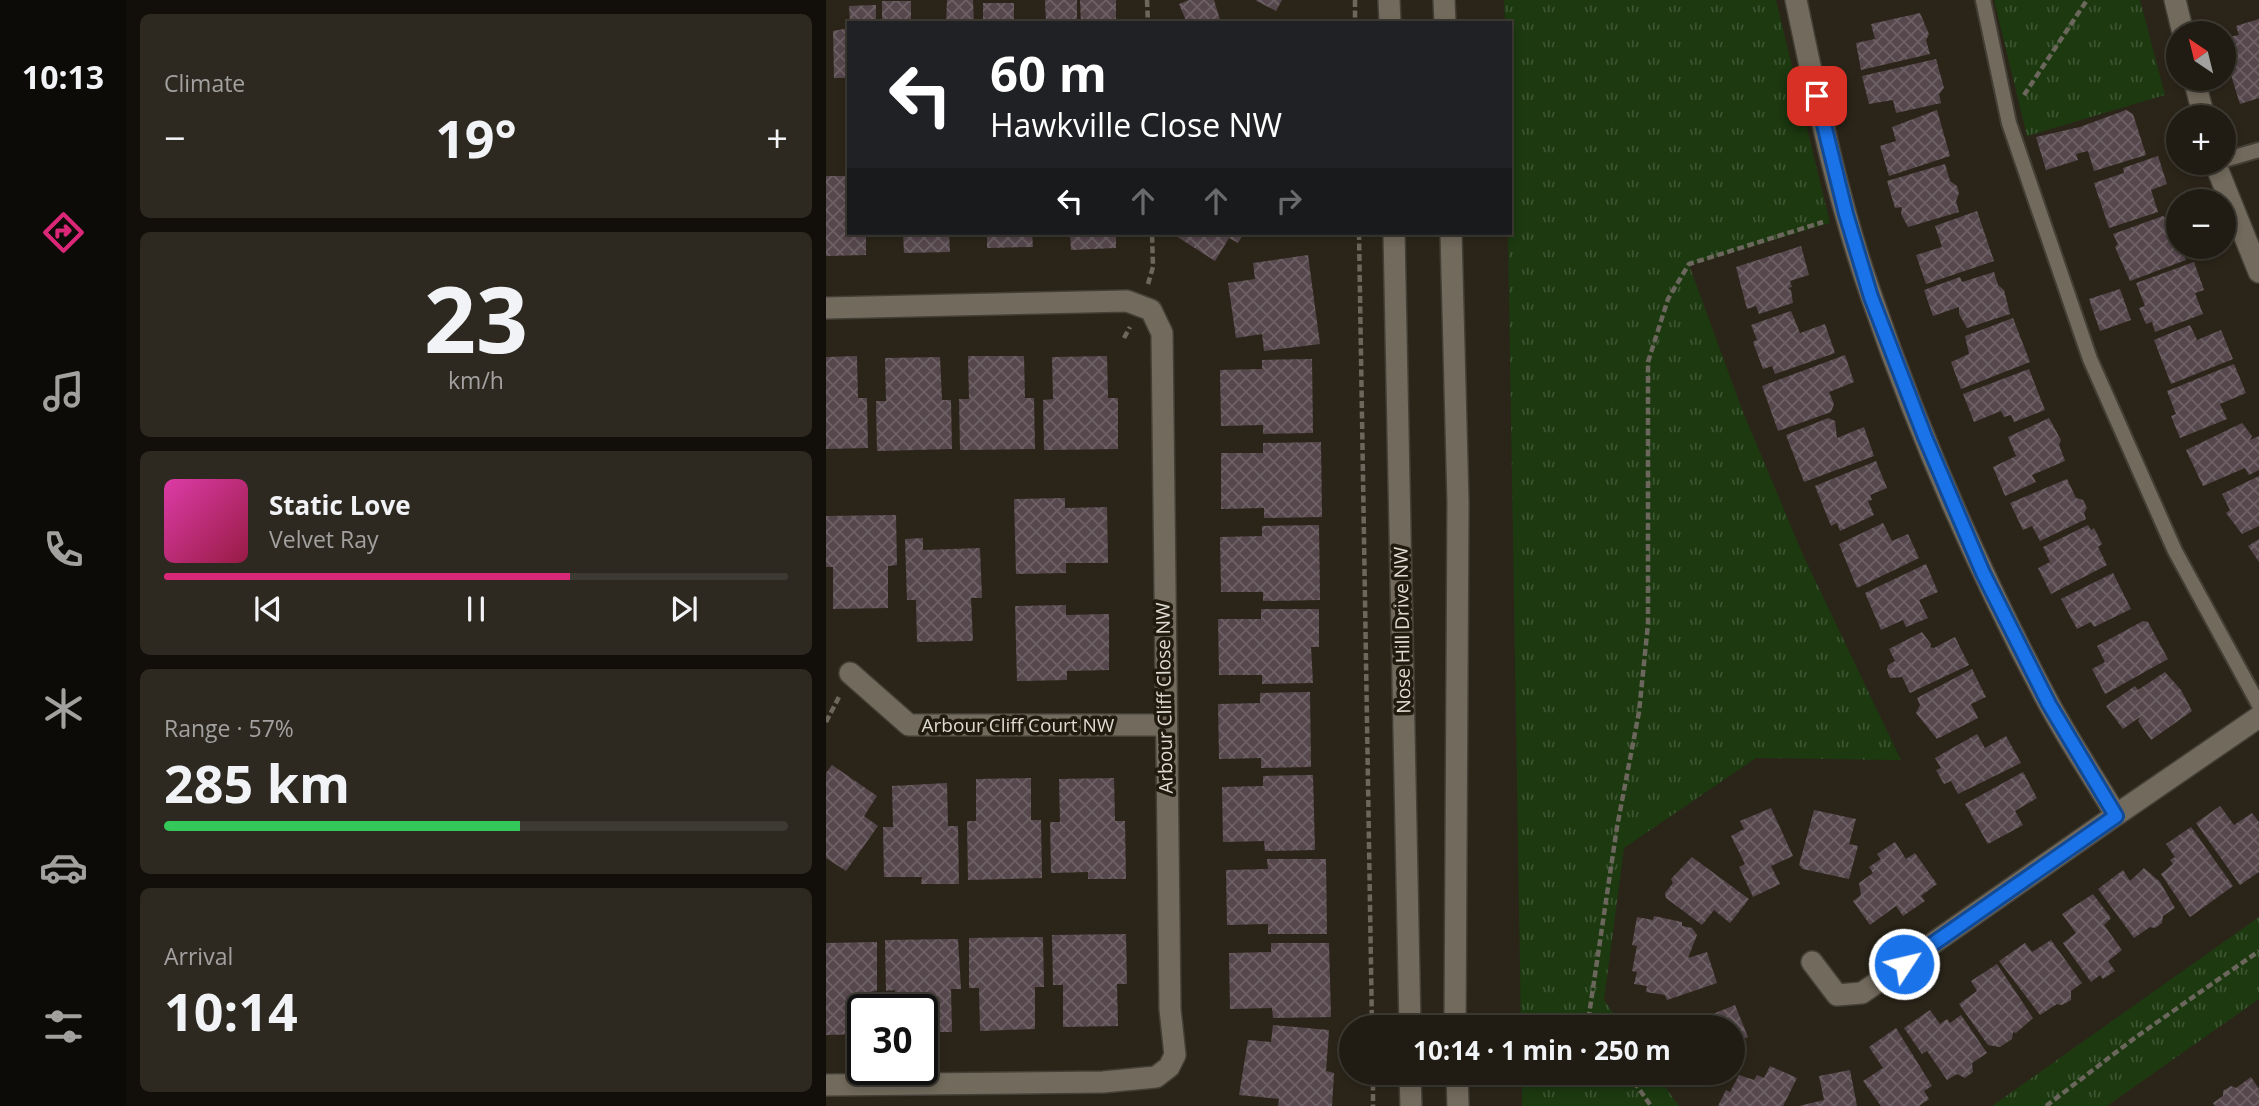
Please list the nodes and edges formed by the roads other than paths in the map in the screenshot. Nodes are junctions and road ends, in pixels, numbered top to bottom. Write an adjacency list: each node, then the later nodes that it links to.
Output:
1 (1389, 0): 6 (street)
2 (1444, 0): 7 (street)
3 (1796, 0): 20 (street)
4 (1983, 0): 17 (lane)
5 (2175, 0): 8 (street)
6 (1390, 21)
7 (1445, 21)
8 (2180, 21)
9 (2259, 150): 10 (lane)
10 (2236, 157)
11 (2221, 175): 14 (street)
12 (1394, 235): 22 (street, Nose Hill Drive NW)
13 (1451, 235): 23 (street)
14 (2259, 272)
15 (826, 308): 19 (street, Arbour Cliff Close NW)
16 (850, 673): 19 (street, Arbour Cliff Court NW)
17 (2259, 705)
18 (2259, 717): 20 (street)
19 (1164, 725): 24 (street, Arbour Cliff Close NW)
20 (2116, 816): 21 (street)
21 (1812, 962)
22 (1410, 1015)
23 (1455, 1015)
24 (826, 1085)
25 (1410, 1085): 27 (street)
26 (1457, 1085): 28 (street)
27 (1411, 1106)
28 (1458, 1106)

